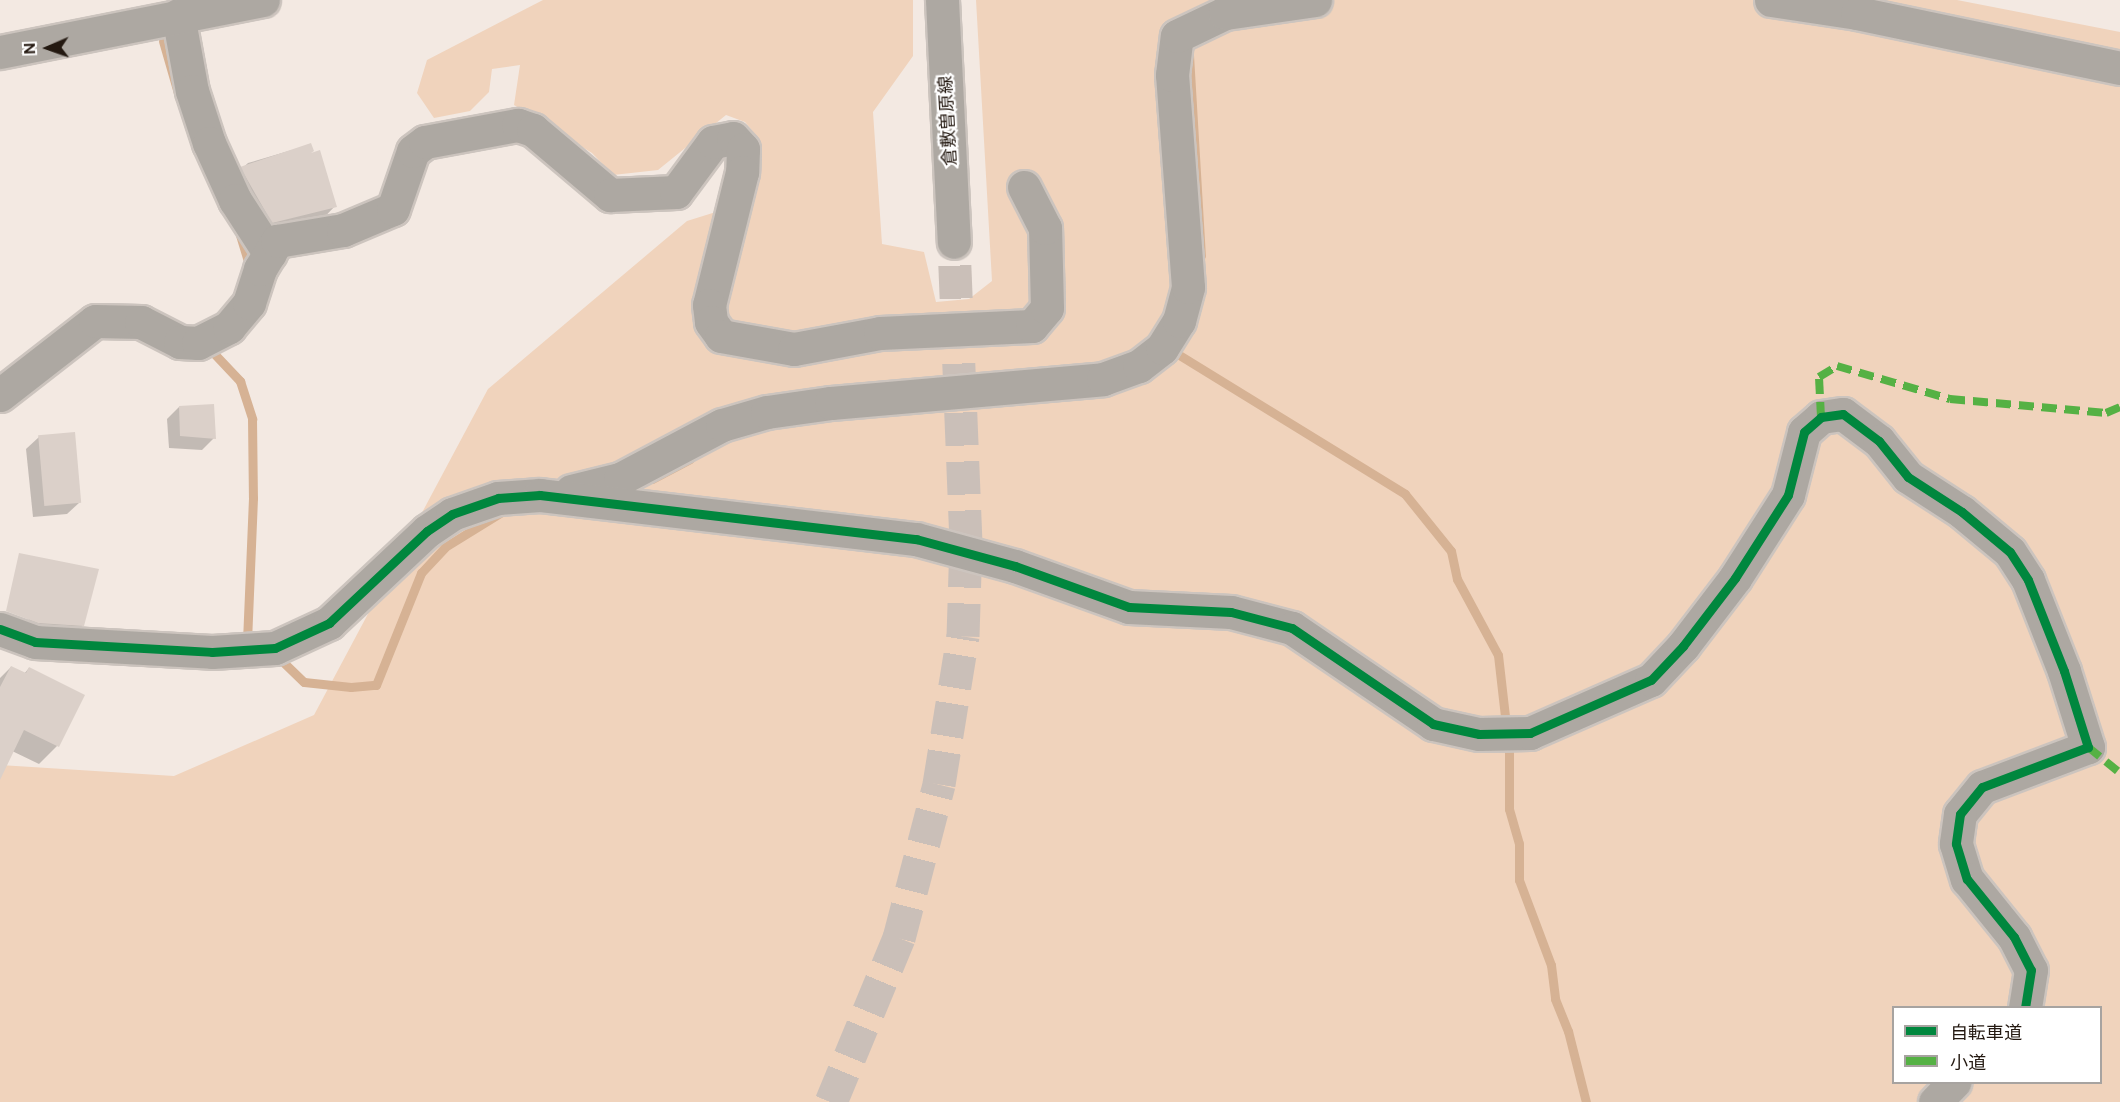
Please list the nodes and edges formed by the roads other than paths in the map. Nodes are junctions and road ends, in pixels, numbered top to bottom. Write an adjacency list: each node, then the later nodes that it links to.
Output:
1 (263, 0): 5 (street)
2 (942, 0): 9 (street, 倉敷曽原線)
3 (1315, 0): 12 (street)
4 (1771, 0): 7 (street)
5 (178, 15): 6 (street); 10 (street)
6 (0, 52)
7 (2120, 69)
8 (1024, 187): 10 (street)
9 (954, 242)
10 (270, 254): 11 (street)
11 (0, 395)
12 (558, 497): 13 (street); 14 (street)
13 (0, 628)
14 (2025, 1006)
15 (1953, 1084): 16 (street)
16 (1935, 1102)

